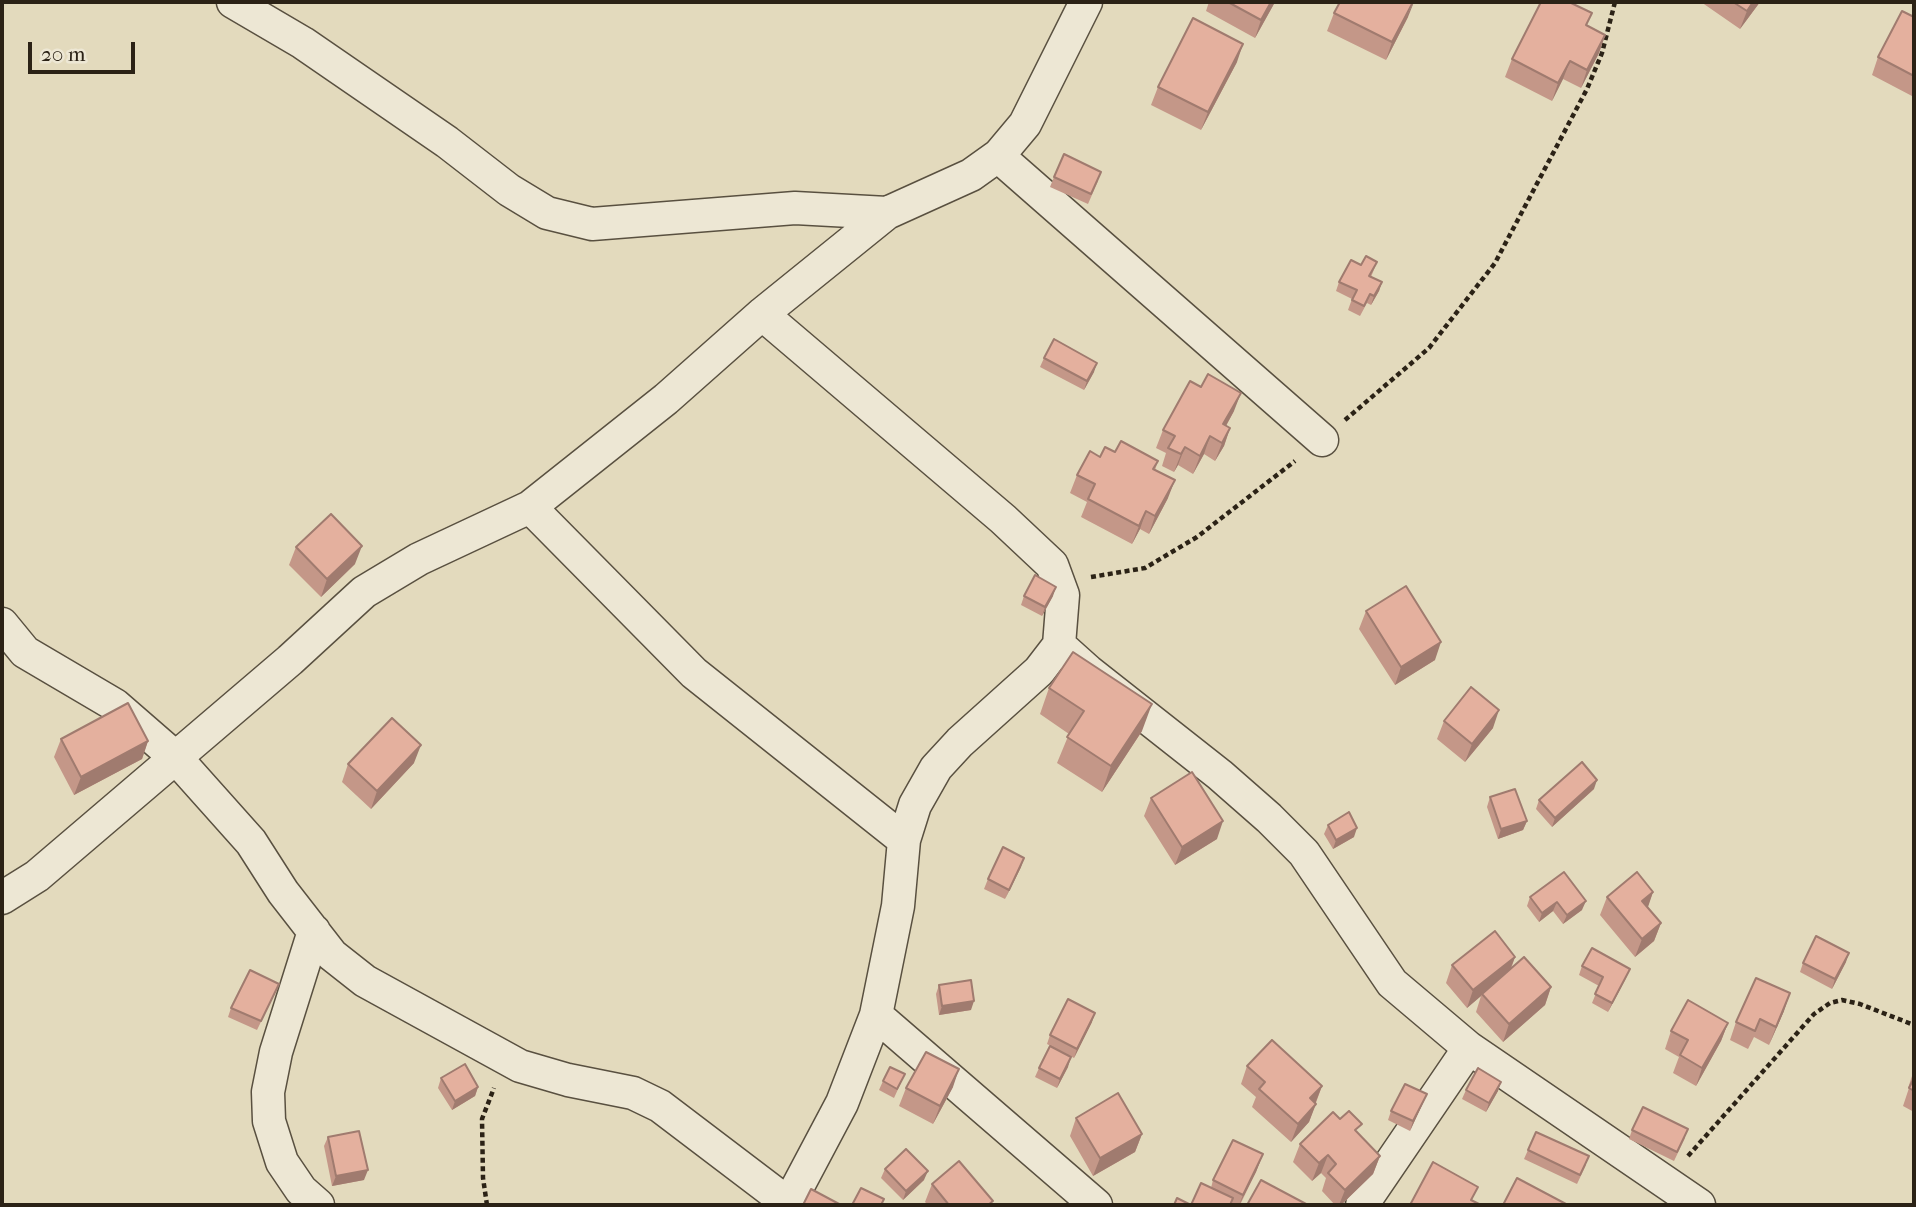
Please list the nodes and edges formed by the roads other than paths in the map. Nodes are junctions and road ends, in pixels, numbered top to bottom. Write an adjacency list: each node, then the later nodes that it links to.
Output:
1 (233, 2): 4 (street)
2 (1086, 2): 3 (street)
3 (998, 156): 4 (street); 6 (street)
4 (887, 213): 5 (street)
5 (762, 314): 7 (street); 9 (street)
6 (1322, 440)
7 (530, 507): 10 (street); 11 (street)
8 (2, 624): 10 (street)
9 (1059, 645): 11 (street); 15 (street)
10 (176, 758): 12 (street); 13 (street)
11 (904, 840): 14 (street)
12 (2, 898)
13 (314, 931): 16 (street); 17 (street)
14 (876, 1015): 17 (street); 18 (street)
15 (1469, 1048): 19 (street); 20 (street)
16 (318, 1205)
17 (788, 1205)
18 (1096, 1205)
19 (1362, 1205)
20 (1699, 1205)

